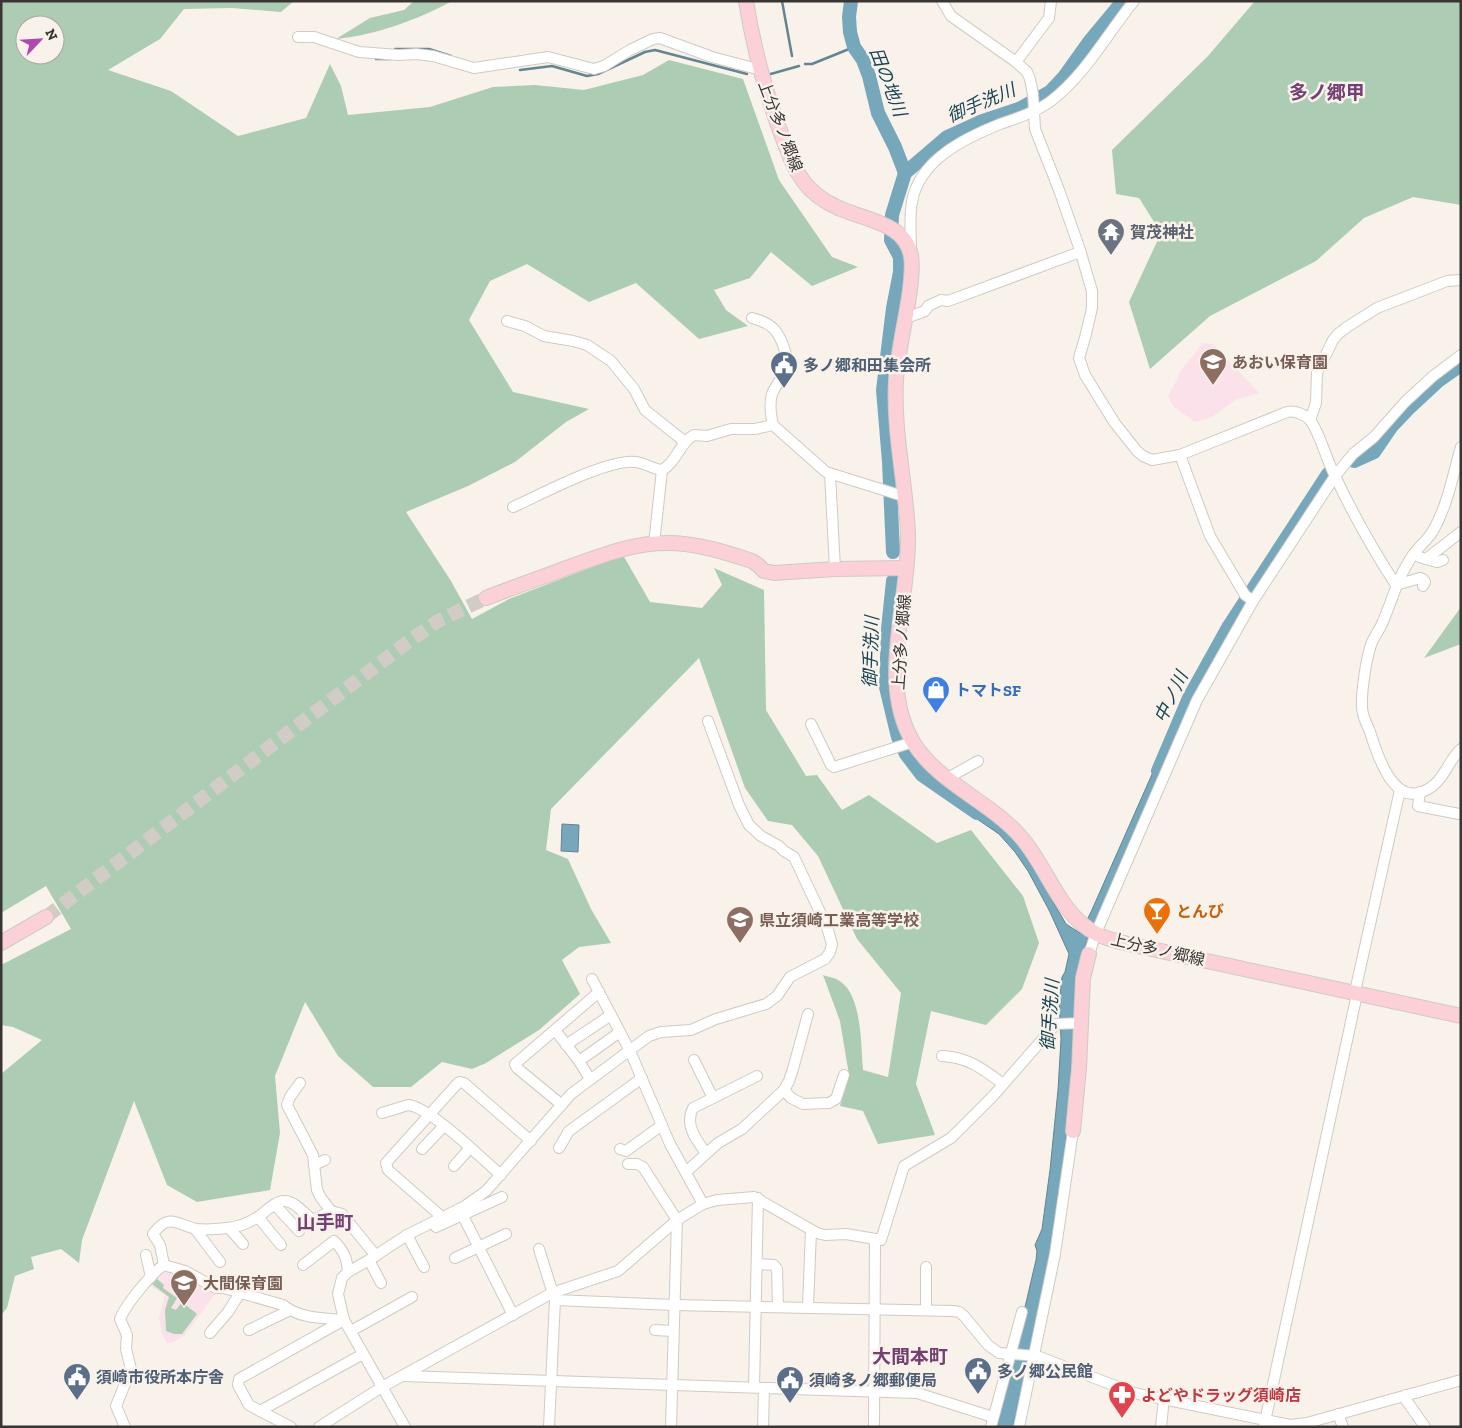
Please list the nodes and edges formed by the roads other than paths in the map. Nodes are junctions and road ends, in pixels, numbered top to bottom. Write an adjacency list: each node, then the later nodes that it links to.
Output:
1 (746, 1): 7 (main road, 上分多ノ郷線)
2 (942, 1): 6 (street)
3 (1051, 1): 6 (street)
4 (1134, 1): 8 (street)
5 (298, 37): 7 (street)
6 (1016, 62): 8 (street)
7 (760, 70): 10 (main road, 上分多ノ郷線)
8 (1033, 109): 9 (street); 10 (street)
9 (1080, 252): 13 (street); 20 (street)
10 (911, 254): 13 (main road, 上分多ノ郷線)
11 (1461, 280): 16 (street)
12 (752, 318): 17 (street)
13 (906, 318): 24 (main road, 上分多ノ郷線)
14 (507, 321): 18 (street)
15 (1461, 355): 23 (street)
16 (1310, 420): 20 (street); 23 (street)
17 (773, 425): 18 (street); 22 (street)
18 (685, 442): 21 (street)
19 (1461, 447): 28 (street)
20 (1180, 455): 36 (street)
21 (662, 470): 25 (street); 27 (street)
22 (830, 474): 24 (street); 32 (street)
23 (1335, 476): 33 (street); 36 (street)
24 (902, 496): 31 (main road, 上分多ノ郷線)
25 (513, 507)
26 (1461, 532): 29 (street)
27 (654, 544): 32 (main road); 35 (main road)
28 (1413, 555): 29 (street); 33 (street)
29 (1426, 559): 30 (street)
30 (1443, 560)
31 (906, 568): 32 (main road); 39 (main road, 上分多ノ郷線)
32 (835, 569)
33 (1396, 585): 34 (street); 43 (street)
34 (1423, 586)
35 (486, 598)
36 (1249, 599): 47 (street)
37 (708, 721): 60 (street)
38 (811, 724): 39 (street)
39 (910, 743): 42 (main road, 上分多ノ郷線)
40 (1461, 749): 44 (street)
41 (978, 761): 42 (street)
42 (948, 778): 47 (main road, 上分多ノ郷線)
43 (1400, 790): 44 (street); 52 (street)
44 (1420, 792): 45 (street)
45 (1459, 814)
46 (46, 917): 48 (main road)
47 (1090, 929): 49 (street); 52 (main road, 上分多ノ郷線)
48 (1, 944)
49 (1089, 954): 56 (main road)
50 (592, 979): 51 (street)
51 (599, 992): 54 (street); 57 (street)
52 (1357, 994): 55 (main road, 上分多ノ郷線); 155 (street)
53 (808, 1014): 70 (street)
54 (611, 1015): 58 (street); 59 (street)
55 (1461, 1016)
56 (1078, 1024): 69 (street); 77 (main road)
57 (555, 1030): 59 (street); 72 (street)
58 (620, 1032): 60 (street); 63 (street)
59 (566, 1045): 63 (street)
60 (630, 1051): 66 (street); 67 (street)
61 (942, 1056): 69 (street)
62 (694, 1060): 71 (street)
63 (579, 1061): 67 (street)
64 (844, 1075): 70 (street)
65 (756, 1076): 71 (street)
66 (642, 1078): 75 (street); 80 (street)
67 (590, 1079): 72 (street)
68 (300, 1083): 86 (street)
69 (1004, 1084): 105 (street)
70 (784, 1090): 83 (street)
71 (713, 1098): 83 (street)
72 (562, 1105): 78 (street)
73 (382, 1113): 74 (street)
74 (429, 1115): 76 (street); 78 (street); 97 (street)
75 (662, 1125): 82 (street); 88 (street)
76 (444, 1126): 79 (street); 81 (street)
77 (1073, 1131): 142 (street)
78 (531, 1141): 89 (street)
79 (470, 1148): 87 (street); 89 (street)
80 (559, 1148)
81 (422, 1149)
82 (620, 1149)
83 (706, 1153): 88 (street)
84 (325, 1160): 86 (street)
85 (628, 1164): 98 (street)
86 (314, 1165): 94 (street)
87 (454, 1166)
88 (686, 1172): 93 (street)
89 (501, 1175): 97 (street)
90 (502, 1197): 95 (street)
91 (758, 1198): 93 (street); 101 (street); 114 (street)
92 (275, 1204): 94 (street); 96 (street); 102 (street)
93 (703, 1204): 98 (street)
94 (331, 1211): 111 (street)
95 (463, 1216): 104 (street); 108 (street)
96 (258, 1217): 99 (street); 107 (street)
97 (442, 1217): 104 (street)
98 (677, 1220): 124 (street); 125 (street)
99 (229, 1228): 100 (street); 106 (street)
100 (195, 1229): 113 (street); 115 (street)
101 (811, 1230): 105 (street); 128 (street)
102 (299, 1231)
103 (506, 1234): 108 (street)
104 (408, 1237): 111 (street); 117 (street)
105 (875, 1239): 129 (street)
106 (243, 1244)
107 (281, 1245)
108 (477, 1247): 112 (street); 133 (street)
109 (539, 1249): 124 (street)
110 (146, 1255): 120 (street)
111 (372, 1258): 119 (street); 121 (street)
112 (455, 1258)
113 (220, 1262)
114 (757, 1264): 126 (street); 127 (street)
115 (164, 1265): 120 (street); 122 (street)
116 (303, 1265): 119 (street)
117 (424, 1267)
118 (926, 1267): 131 (street)
119 (348, 1272): 134 (street)
120 (151, 1277): 156 (street)
121 (381, 1283)
122 (240, 1293): 130 (street); 139 (street)
123 (412, 1297): 137 (street)
124 (554, 1297): 125 (street); 133 (street); 144 (street)
125 (674, 1306): 126 (street); 138 (street)
126 (756, 1307): 127 (street); 148 (street)
127 (778, 1307): 128 (street)
128 (808, 1307): 129 (street)
129 (874, 1309): 131 (street); 149 (street)
130 (290, 1310): 134 (street); 135 (street)
131 (926, 1310): 141 (street)
132 (1022, 1312): 141 (street)
133 (514, 1315): 143 (street)
134 (344, 1320): 137 (street); 152 (street)
135 (250, 1330)
136 (655, 1330): 138 (street)
137 (351, 1331): 140 (street)
138 (673, 1331): 146 (street)
139 (210, 1333)
140 (363, 1354): 147 (street); 152 (street)
141 (1012, 1355): 142 (street); 154 (street)
142 (1031, 1355): 151 (street); 164 (street)
143 (402, 1376): 144 (street); 147 (street)
144 (551, 1380): 146 (street); 160 (street)
145 (1461, 1380): 150 (street)
146 (671, 1385): 148 (street); 161 (street)
147 (382, 1387): 158 (street); 159 (street)
148 (759, 1387): 149 (street); 162 (street)
149 (873, 1392): 154 (street); 163 (street)
150 (1406, 1395): 153 (street); 167 (street)
151 (1164, 1398): 155 (street); 165 (street)
152 (260, 1411): 157 (street)
153 (1338, 1414): 155 (street); 166 (street)
154 (992, 1422)
155 (1264, 1423)
156 (125, 1427)
157 (291, 1427)
158 (319, 1427)
159 (405, 1427)
160 (549, 1427)
161 (670, 1427)
162 (763, 1427)
163 (874, 1427)
164 (1019, 1427)
165 (1161, 1427)
166 (1343, 1427)
167 (1425, 1427)

